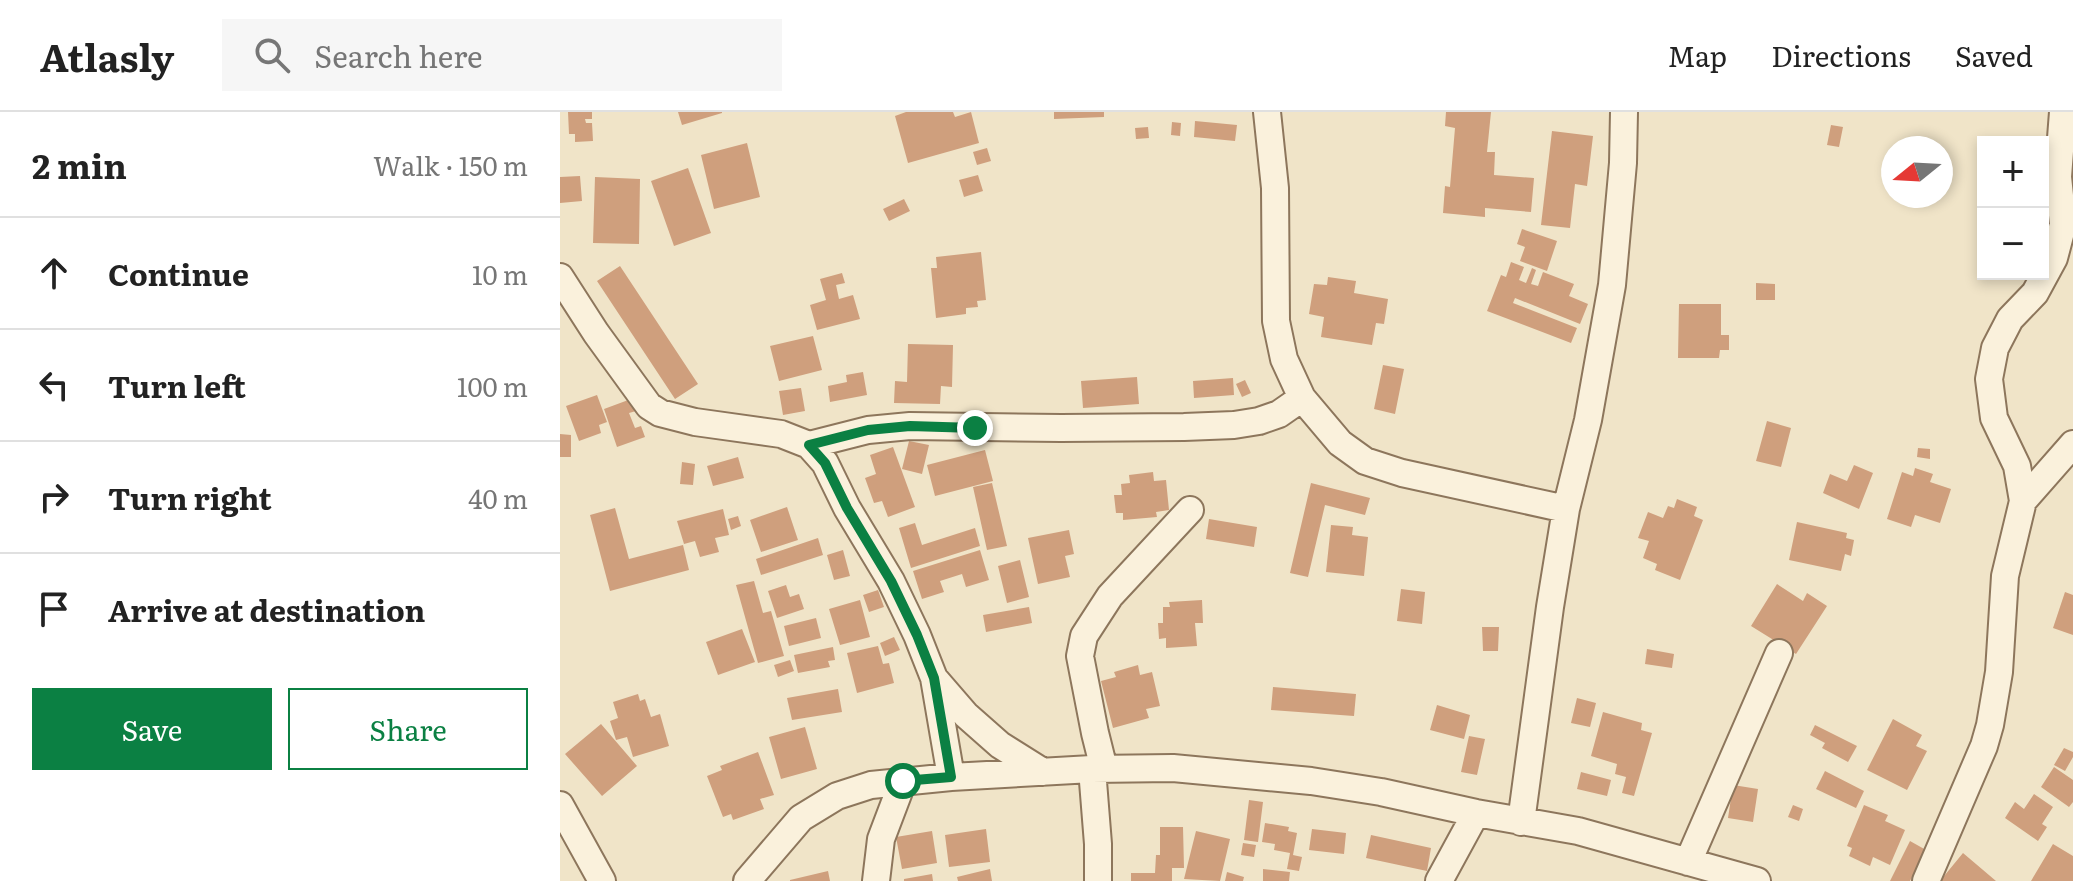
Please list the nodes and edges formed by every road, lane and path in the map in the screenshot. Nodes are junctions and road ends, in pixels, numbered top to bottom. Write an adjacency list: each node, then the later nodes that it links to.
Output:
1 (1267, 112): 5 (street)
2 (1624, 112): 9 (street)
3 (2063, 112): 8 (street)
4 (560, 277): 7 (street)
5 (1302, 398): 7 (street); 9 (street)
6 (2073, 444): 8 (street)
7 (809, 445): 12 (street)
8 (2023, 501): 27 (street)
9 (1566, 509): 19 (street)
10 (1190, 510): 13 (street)
11 (1779, 653): 20 (street)
12 (934, 678): 14 (street); 15 (street)
13 (1098, 769): 14 (street); 18 (street); 24 (street)
14 (1043, 772): 15 (street)
15 (951, 777): 16 (street)
16 (903, 781): 22 (street); 23 (street)
17 (560, 805): 21 (street)
18 (1476, 813): 19 (street); 25 (street)
19 (1521, 822): 20 (street)
20 (1688, 862): 26 (street)
21 (602, 881)
22 (747, 881)
23 (876, 881)
24 (1098, 881)
25 (1439, 881)
26 (1757, 881)
27 (1926, 881)

